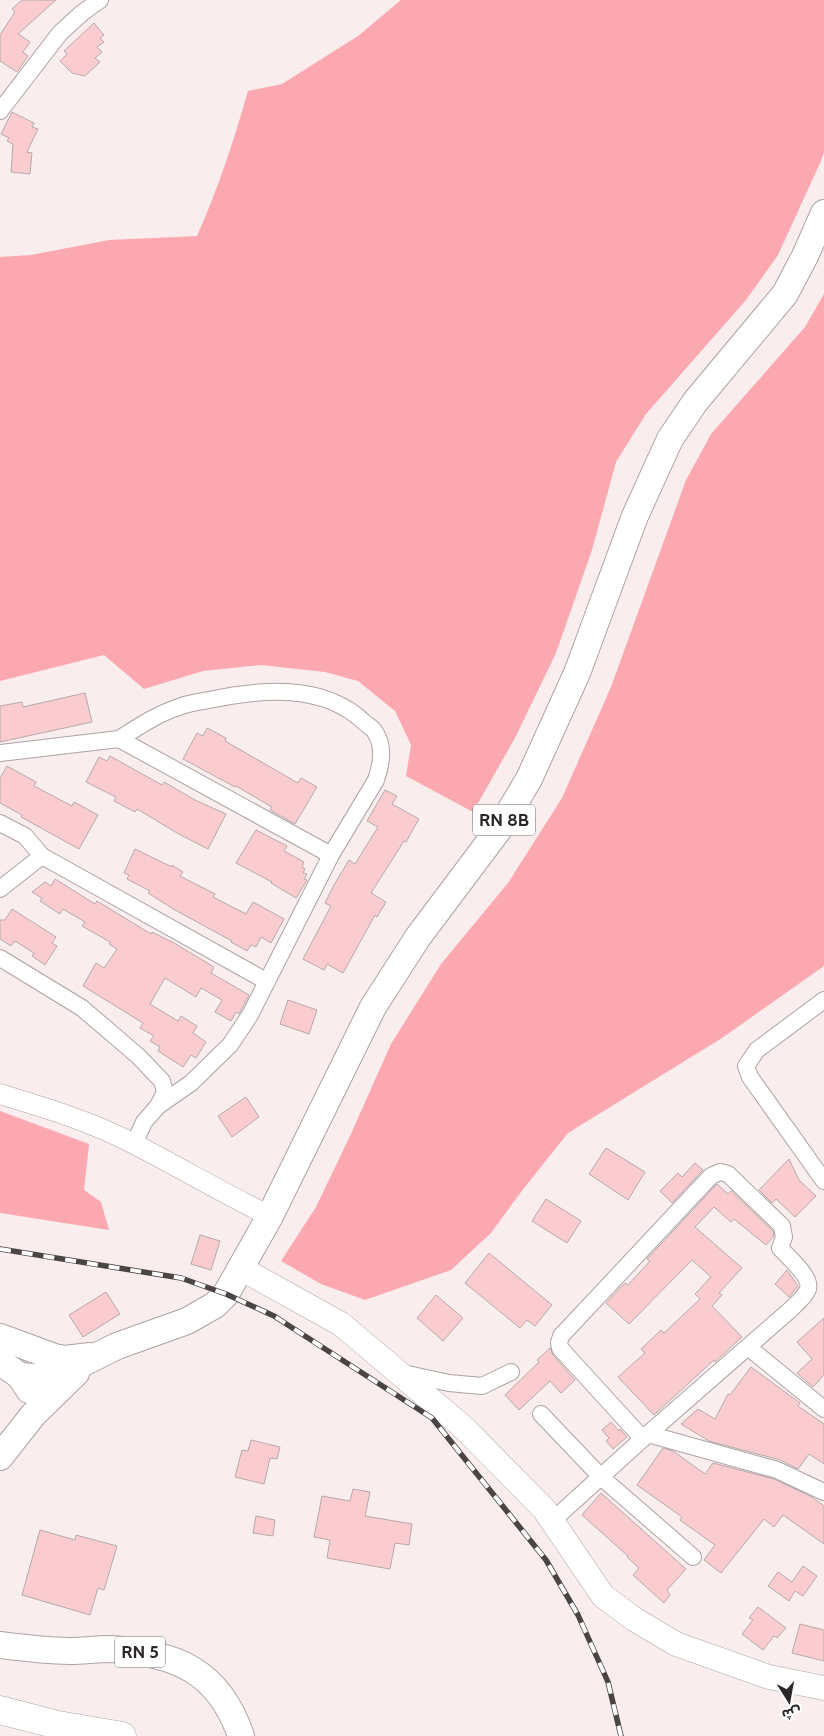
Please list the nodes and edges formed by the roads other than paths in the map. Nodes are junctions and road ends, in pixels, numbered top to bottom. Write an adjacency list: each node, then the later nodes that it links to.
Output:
1 (100, 0): 2 (street)
2 (0, 111)
3 (824, 213): 17 (main road, RN 8B)
4 (119, 739): 5 (street); 7 (street); 7 (street)
5 (0, 753)
6 (0, 823): 8 (street)
7 (331, 855): 11 (street)
8 (42, 856): 9 (street); 11 (street)
9 (0, 889)
10 (0, 958): 14 (street)
11 (266, 981): 14 (street)
12 (824, 1000): 16 (street)
13 (0, 1094): 15 (street)
14 (158, 1106): 15 (street)
15 (134, 1144): 17 (street)
16 (824, 1181)
17 (270, 1216): 18 (main road, RN 8B)
18 (242, 1269): 21 (main road, RN 8B); 24 (main road)
19 (0, 1337): 21 (main road); 25 (main road)
20 (748, 1347): 26 (street); 29 (street); 29 (street)
21 (101, 1354): 25 (main road); 27 (main road)
22 (10, 1369): 25 (main road); 27 (main road)
23 (511, 1372): 24 (street)
24 (400, 1373): 33 (main road)
25 (46, 1378): 27 (main road)
26 (824, 1409)
27 (34, 1414): 30 (main road)
28 (541, 1414): 31 (street)
29 (646, 1436): 31 (street); 32 (street)
30 (0, 1457)
31 (601, 1478): 33 (street); 34 (street)
32 (824, 1492)
33 (552, 1521): 36 (main road)
34 (693, 1557)
35 (0, 1644): 39 (main road, RN 5)
36 (824, 1688)
37 (0, 1710): 38 (highway)
38 (122, 1736)
39 (241, 1736)

